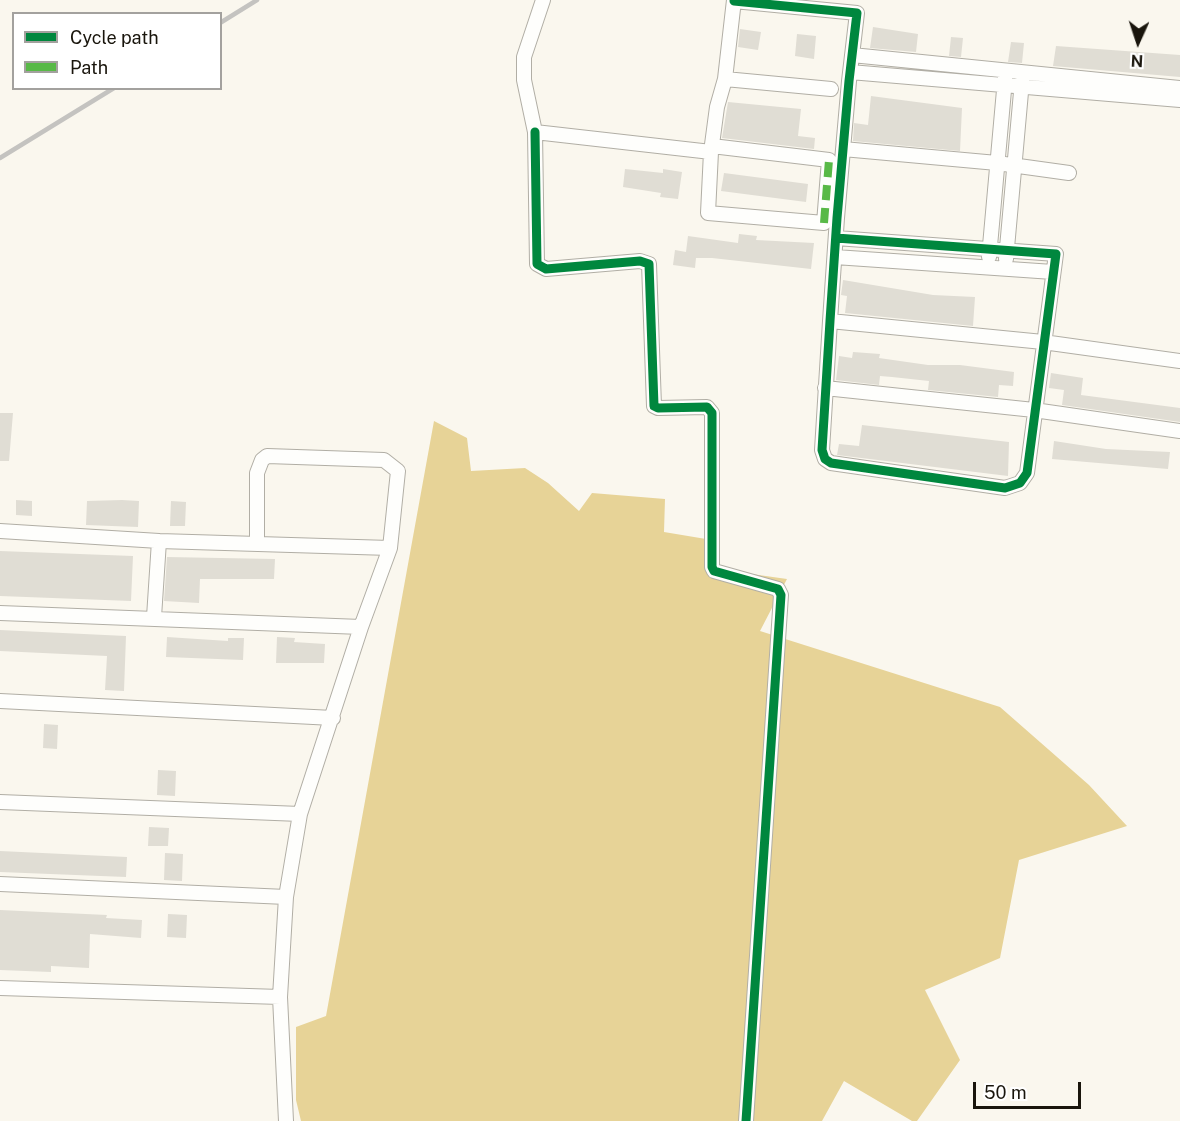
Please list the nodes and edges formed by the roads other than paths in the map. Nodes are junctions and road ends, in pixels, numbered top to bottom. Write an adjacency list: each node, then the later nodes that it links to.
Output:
1 (543, 0): 13 (street)
2 (734, 0): 3 (street); 7 (street)
3 (852, 55): 4 (street); 5 (street)
4 (1006, 71): 6 (street); 8 (street)
5 (850, 72): 8 (street); 15 (street)
6 (1023, 73): 9 (street); 10 (street)
7 (725, 79): 11 (street); 14 (street)
8 (1005, 87): 9 (street); 16 (street)
9 (1021, 88): 12 (street); 17 (street)
10 (1180, 88)
11 (831, 89)
12 (1180, 100)
13 (535, 132): 14 (street); 48 (street)
14 (711, 149): 14 (street)
15 (843, 149): 16 (street); 19 (street)
16 (997, 163): 17 (street); 20 (street)
17 (1014, 165): 18 (street); 21 (street)
18 (1069, 173)
19 (836, 238): 20 (street); 22 (street)
20 (989, 250): 21 (street); 23 (street)
21 (1007, 251): 24 (street); 25 (street)
22 (835, 256): 23 (street); 26 (street)
23 (988, 268): 24 (street)
24 (1005, 269): 25 (street)
25 (1053, 272): 27 (street)
26 (830, 321): 27 (street); 29 (street)
27 (1043, 342): 28 (street); 30 (street)
28 (1180, 361)
29 (825, 388): 30 (street); 30 (street)
30 (1034, 410): 31 (street)
31 (1180, 430)
32 (0, 531): 33 (street)
33 (159, 541): 34 (street); 37 (street)
34 (257, 542): 35 (street); 35 (street)
35 (390, 548): 38 (street)
36 (0, 613): 37 (street)
37 (154, 617): 38 (street)
38 (361, 627): 40 (street)
39 (0, 701): 40 (street)
40 (333, 718): 42 (street)
41 (0, 802): 42 (street)
42 (300, 814): 44 (street)
43 (0, 884): 44 (street)
44 (286, 897): 46 (street)
45 (0, 988): 46 (street)
46 (280, 997): 47 (street)
47 (286, 1121)
48 (746, 1121)

